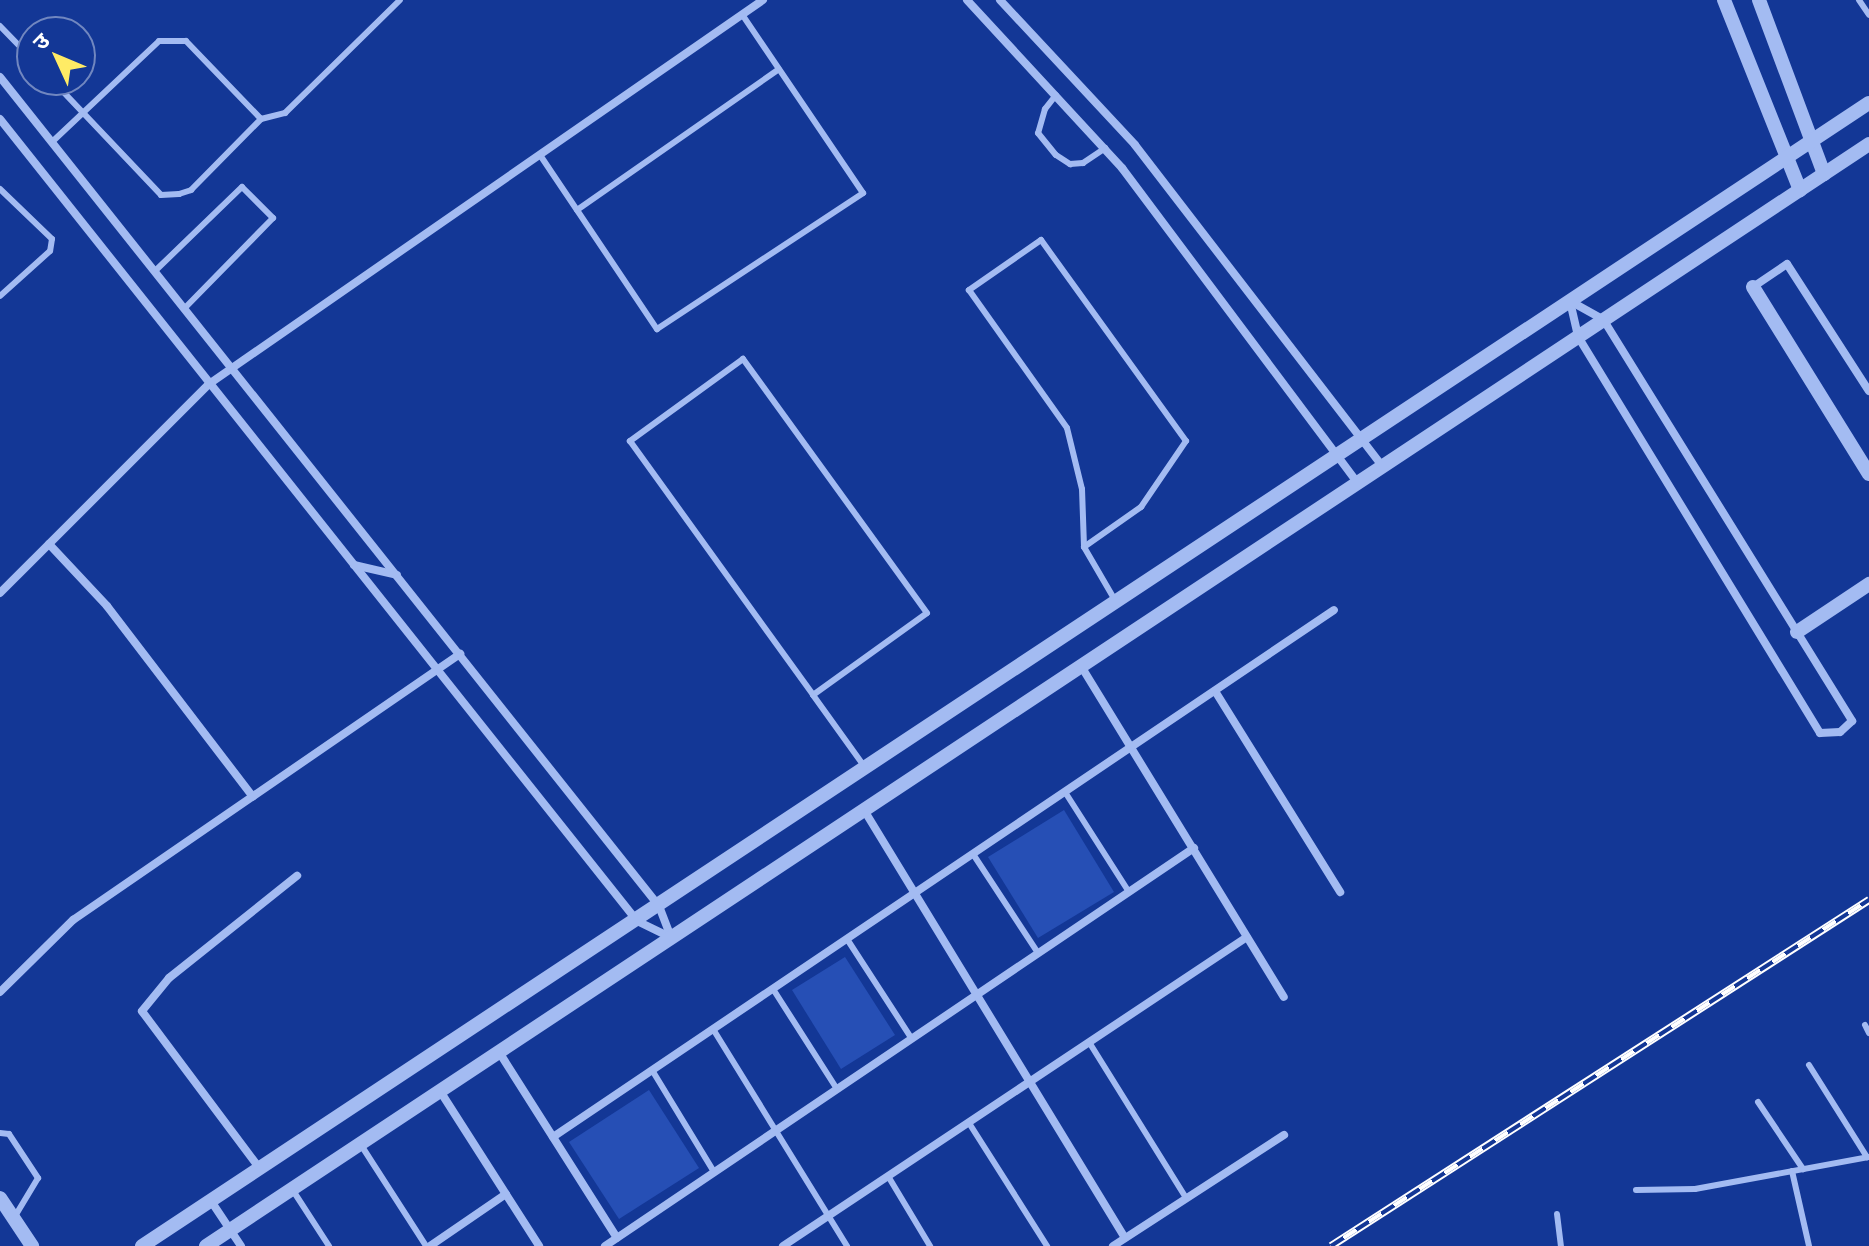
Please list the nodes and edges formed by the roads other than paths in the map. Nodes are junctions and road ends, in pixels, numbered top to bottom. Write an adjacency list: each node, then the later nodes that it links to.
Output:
1 (400, 0): 19 (lane)
2 (763, 0): 8 (street)
3 (967, 0): 14 (street)
4 (1000, 0): 40 (street)
5 (1724, 0): 25 (street)
6 (1759, 0): 20 (street)
7 (1859, 0): 9 (lane)
8 (742, 14): 12 (lane); 24 (street)
9 (1869, 15)
10 (0, 26): 11 (lane)
11 (16, 42)
12 (779, 69): 29 (lane); 29 (lane)
13 (0, 77): 21 (street)
14 (1057, 93): 23 (street); 23 (lane)
15 (67, 96): 17 (lane)
16 (1869, 103): 20 (street)
17 (83, 113): 19 (lane); 19 (lane); 21 (lane)
18 (0, 119): 38 (street)
19 (261, 119)
20 (1815, 139): 25 (street); 26 (street)
21 (52, 142): 30 (street)
22 (1869, 144): 26 (street)
23 (1105, 148): 41 (street)
24 (540, 155): 29 (lane); 37 (street)
25 (1787, 157): 28 (street); 33 (street)
26 (1824, 174): 28 (street)
27 (0, 189): 32 (lane)
28 (1800, 190): 35 (street)
29 (577, 210)
30 (155, 271): 34 (street); 34 (lane)
31 (1753, 287): 39 (street); 43 (street)
32 (0, 296)
33 (1570, 301): 35 (street); 36 (street); 40 (street)
34 (185, 308): 37 (street)
35 (1603, 319): 36 (street); 53 (street)
36 (1578, 336): 42 (street); 53 (street)
37 (233, 368): 38 (street); 48 (street)
38 (209, 384): 45 (street); 47 (street)
39 (1869, 391)
40 (1363, 439): 41 (street); 42 (street)
41 (1338, 455): 44 (street); 51 (street)
42 (1382, 466): 44 (street)
43 (1869, 474)
44 (1357, 482): 55 (street)
45 (49, 544): 50 (street); 62 (street)
46 (1084, 547): 46 (lane); 51 (lane)
47 (353, 565): 48 (street); 56 (street)
48 (397, 575): 54 (street)
49 (1869, 584): 53 (street)
50 (0, 593)
51 (1116, 602): 60 (street)
52 (1334, 610): 57 (street)
53 (1797, 632)
54 (460, 654): 56 (street); 70 (street)
55 (1081, 666): 59 (street); 63 (street)
56 (437, 671): 62 (street); 71 (street)
57 (1215, 691): 59 (street); 68 (street)
58 (813, 695): 58 (lane); 60 (lane)
59 (1131, 747): 61 (street); 64 (street)
60 (866, 769): 70 (street)
61 (1065, 792): 65 (street); 67 (lane)
62 (253, 797): 77 (street)
63 (864, 810): 69 (street); 73 (street)
64 (1194, 848): 67 (street); 72 (street)
65 (973, 854): 69 (street); 75 (lane)
66 (297, 876): 99 (street)
67 (1129, 892): 75 (street)
68 (1340, 892)
69 (914, 893): 74 (street); 78 (street)
70 (659, 906): 71 (street); 73 (street)
71 (637, 921): 73 (street); 99 (street)
72 (1247, 937): 79 (street); 84 (street)
73 (671, 938): 85 (street)
74 (847, 939): 76 (street); 83 (lane)
75 (1038, 953): 78 (street)
76 (773, 989): 81 (street); 89 (lane)
77 (0, 992)
78 (976, 995): 83 (street); 88 (street)
79 (1284, 997)
80 (1865, 1025): 82 (lane)
81 (713, 1029): 87 (street); 93 (lane)
82 (1869, 1033)
83 (912, 1039): 89 (street)
84 (1089, 1042): 88 (street); 108 (lane)
85 (499, 1052): 90 (street); 96 (street)
86 (1809, 1065): 98 (lane)
87 (652, 1070): 96 (street); 102 (lane)
88 (1030, 1082): 92 (street); 115 (street)
89 (837, 1089): 93 (street)
90 (440, 1091): 97 (street); 106 (street)
91 (1758, 1102): 100 (lane)
92 (969, 1123): 103 (street); 127 (lane)
93 (776, 1130): 102 (street); 111 (lane)
94 (0, 1133): 112 (lane)
95 (1284, 1135): 108 (street)
96 (553, 1137): 114 (street)
97 (360, 1144): 104 (street); 121 (lane)
98 (1868, 1157): 100 (lane)
99 (260, 1169): 109 (street)
100 (1803, 1169): 101 (lane)
101 (1792, 1171): 105 (lane); 130 (lane)
102 (714, 1172): 114 (street)
103 (888, 1176): 111 (street); 126 (lane)
104 (292, 1189): 113 (street); 120 (lane)
105 (1636, 1190)
106 (506, 1194): 121 (street); 122 (street)
107 (0, 1198): 112 (street)
108 (1186, 1198): 115 (street)
109 (211, 1201): 113 (street); 116 (street)
110 (1557, 1214): 129 (lane)
111 (828, 1216): 124 (street); 125 (lane)
112 (14, 1218): 117 (street)
113 (230, 1230): 118 (street); 119 (street)
114 (617, 1238): 123 (street)
115 (1125, 1238): 128 (street)
116 (146, 1245)
117 (32, 1246)
118 (206, 1246)
119 (241, 1246)
120 (329, 1246)
121 (428, 1246)
122 (539, 1246)
123 (605, 1246)
124 (783, 1246)
125 (847, 1246)
126 (930, 1246)
127 (1047, 1246)
128 (1113, 1246)
129 (1561, 1246)
130 (1809, 1246)

